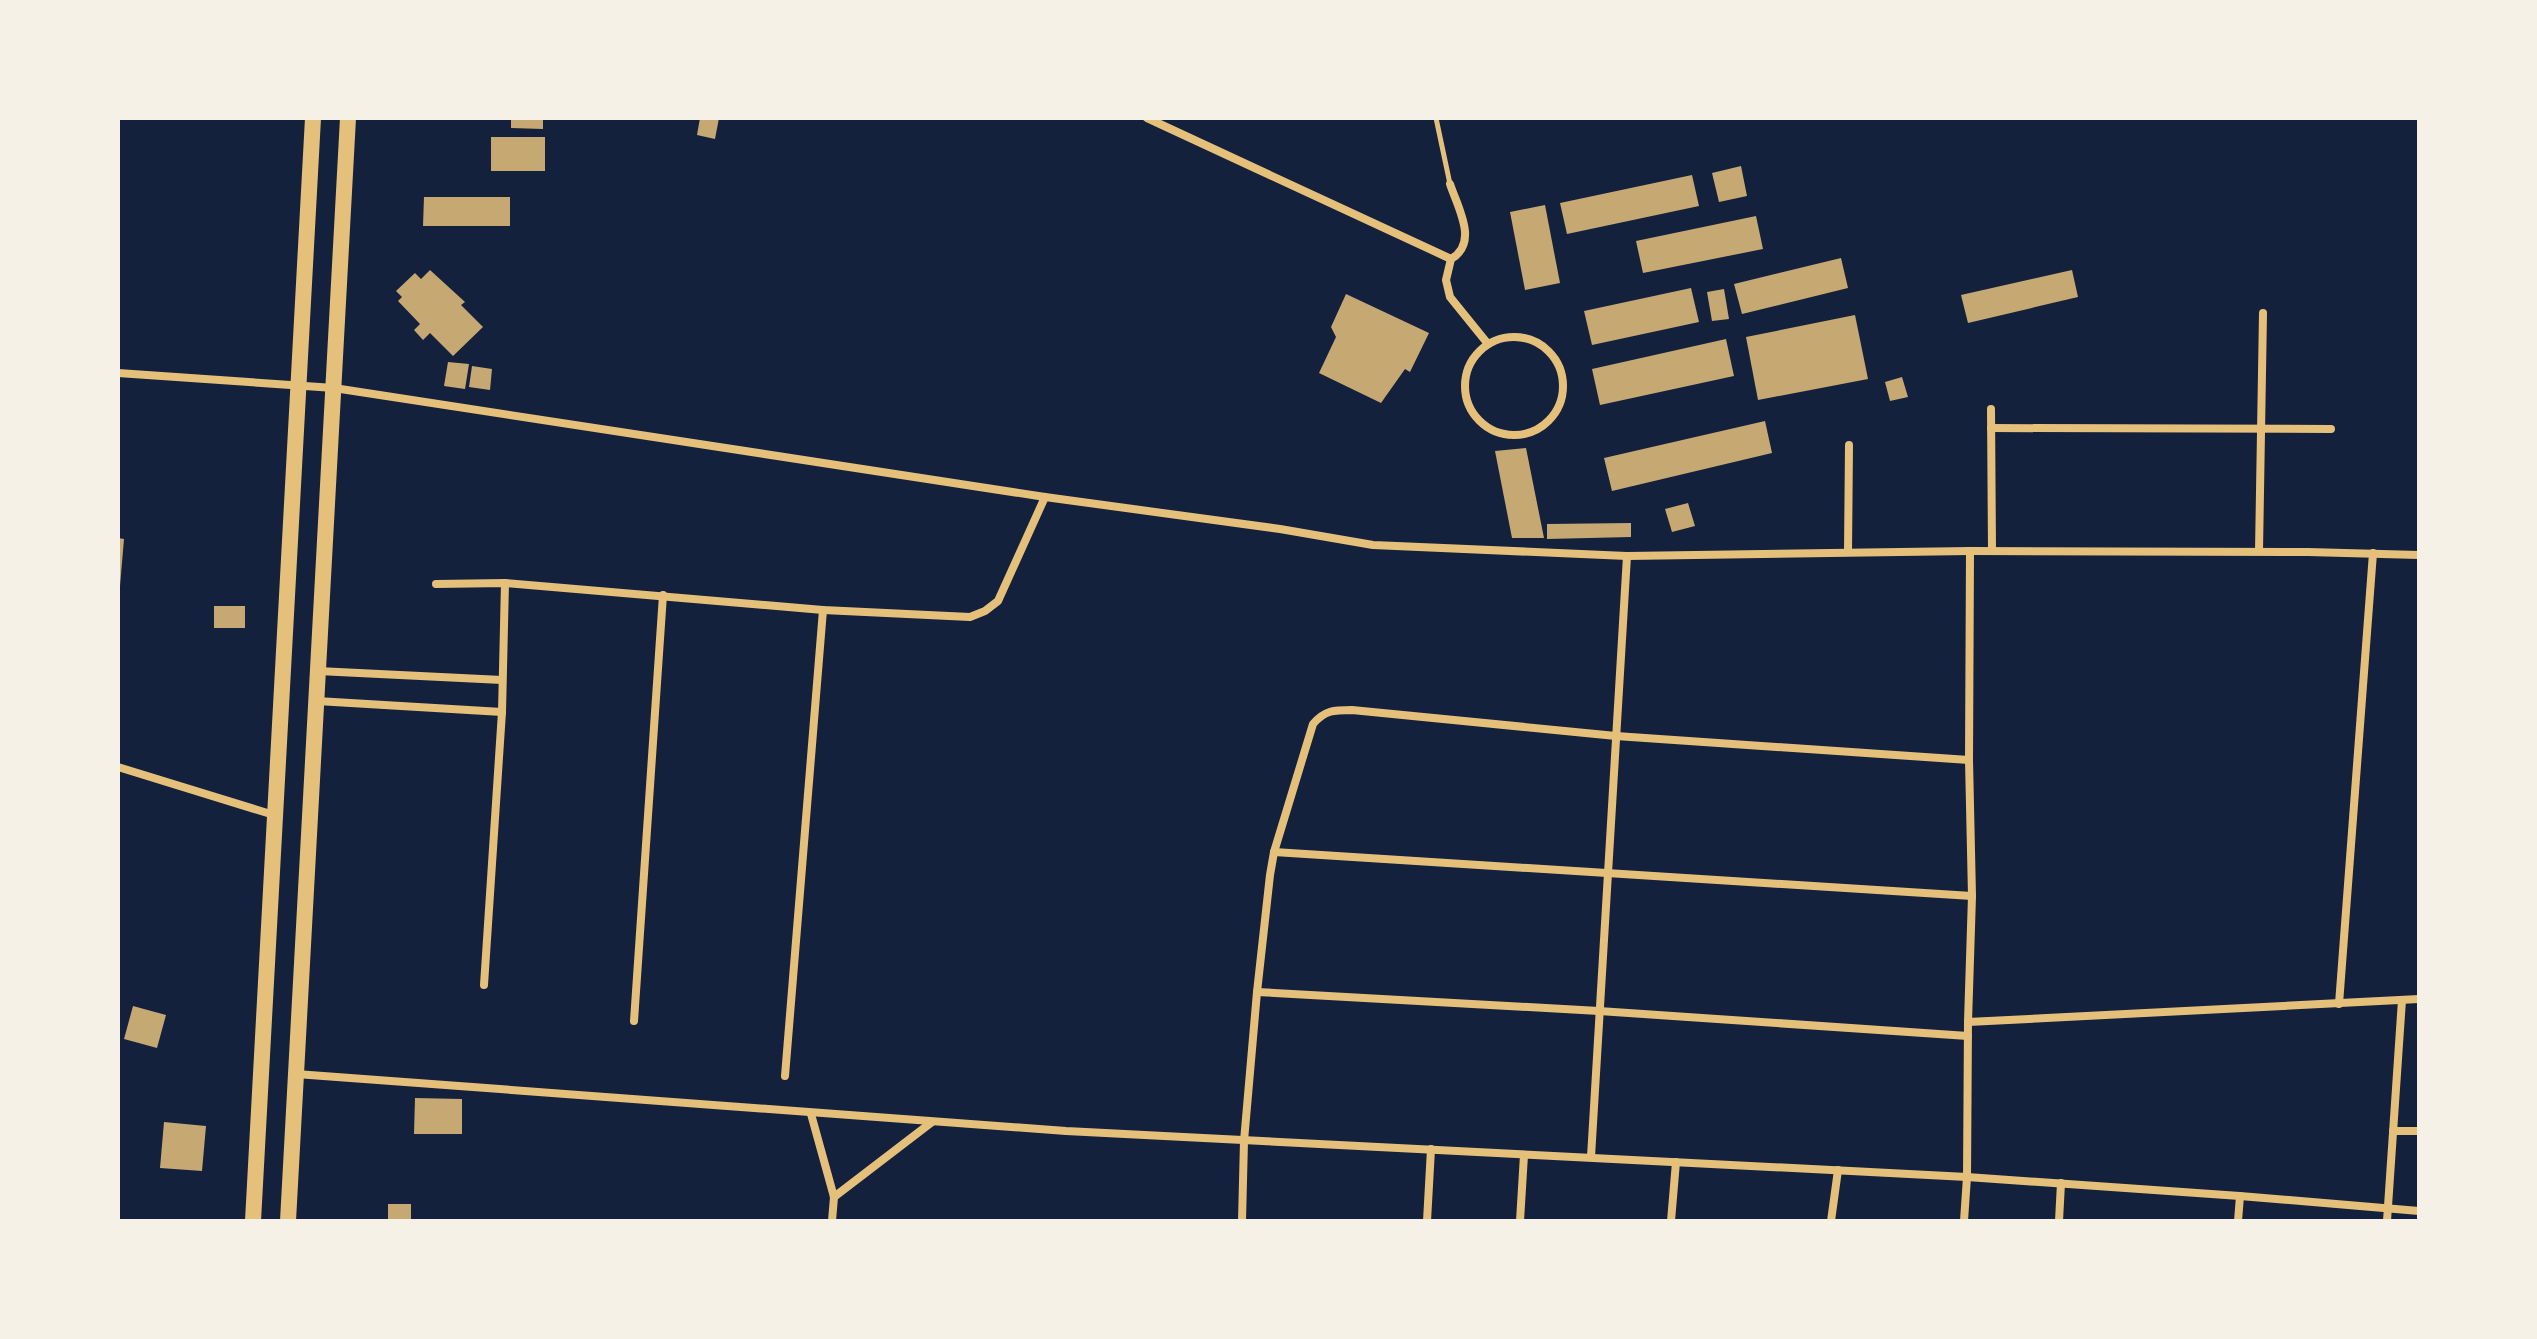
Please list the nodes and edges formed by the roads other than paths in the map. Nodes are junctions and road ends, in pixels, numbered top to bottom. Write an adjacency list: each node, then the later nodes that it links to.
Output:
1 (313, 118): 10 (main road)
2 (348, 118): 11 (main road)
3 (1147, 118): 6 (street)
4 (1436, 118): 5 (lane)
5 (1450, 184): 6 (street)
6 (1451, 259): 8 (street)
7 (2263, 313): 14 (street)
8 (1488, 344): 8 (street)
9 (118, 373): 10 (street)
10 (300, 384): 11 (street); 36 (main road)
11 (334, 388): 17 (street); 29 (main road)
12 (1991, 409): 13 (street)
13 (1991, 428): 14 (street); 19 (street)
14 (2261, 429): 15 (street); 20 (street)
15 (2331, 429)
16 (1849, 445): 21 (street)
17 (1045, 497): 24 (street); 28 (street)
18 (1970, 551): 19 (street); 21 (street); 34 (street)
19 (1992, 551): 20 (street)
20 (2259, 551): 22 (street)
21 (1848, 552): 24 (street)
22 (2373, 553): 23 (street); 44 (street)
23 (2419, 555)
24 (1627, 556): 33 (street)
25 (505, 583): 26 (street); 27 (street); 30 (street)
26 (436, 584)
27 (663, 595): 28 (street); 46 (street)
28 (823, 610): 50 (street)
29 (318, 671): 30 (street); 31 (main road)
30 (502, 680): 32 (street)
31 (317, 701): 32 (street); 49 (main road)
32 (502, 712): 40 (street)
33 (1616, 736): 34 (street); 37 (street); 38 (street)
34 (1969, 760): 39 (street)
35 (118, 767): 36 (street)
36 (274, 815): 67 (main road)
37 (1274, 852): 38 (street); 41 (street)
38 (1607, 872): 39 (street); 45 (street)
39 (1972, 896): 47 (street)
40 (484, 985)
41 (1257, 992): 45 (street); 55 (street)
42 (2419, 999): 43 (street)
43 (2402, 1000): 44 (street); 53 (street)
44 (2339, 1004): 47 (street)
45 (1599, 1011): 48 (street); 58 (street)
46 (634, 1021)
47 (1968, 1022): 48 (street)
48 (1968, 1036): 61 (street)
49 (295, 1074): 51 (street); 68 (main road)
50 (785, 1076)
51 (811, 1114): 52 (street); 64 (street)
52 (932, 1122): 55 (street); 64 (street)
53 (2393, 1131): 54 (street); 65 (street)
54 (2419, 1131)
55 (1244, 1141): 56 (street); 70 (street)
56 (1431, 1149): 57 (street); 71 (street)
57 (1524, 1155): 58 (street); 72 (street)
58 (1591, 1157): 59 (street)
59 (1676, 1162): 60 (street); 73 (street)
60 (1838, 1170): 61 (street); 74 (street)
61 (1967, 1177): 62 (street); 75 (street)
62 (2061, 1183): 63 (street); 76 (street)
63 (2240, 1196): 65 (street); 77 (street)
64 (834, 1197): 69 (street)
65 (2388, 1210): 66 (street); 78 (street)
66 (2419, 1211)
67 (253, 1221)
68 (288, 1221)
69 (832, 1221)
70 (1242, 1221)
71 (1427, 1221)
72 (1520, 1221)
73 (1671, 1221)
74 (1831, 1221)
75 (1964, 1221)
76 (2059, 1221)
77 (2238, 1221)
78 (2387, 1221)

